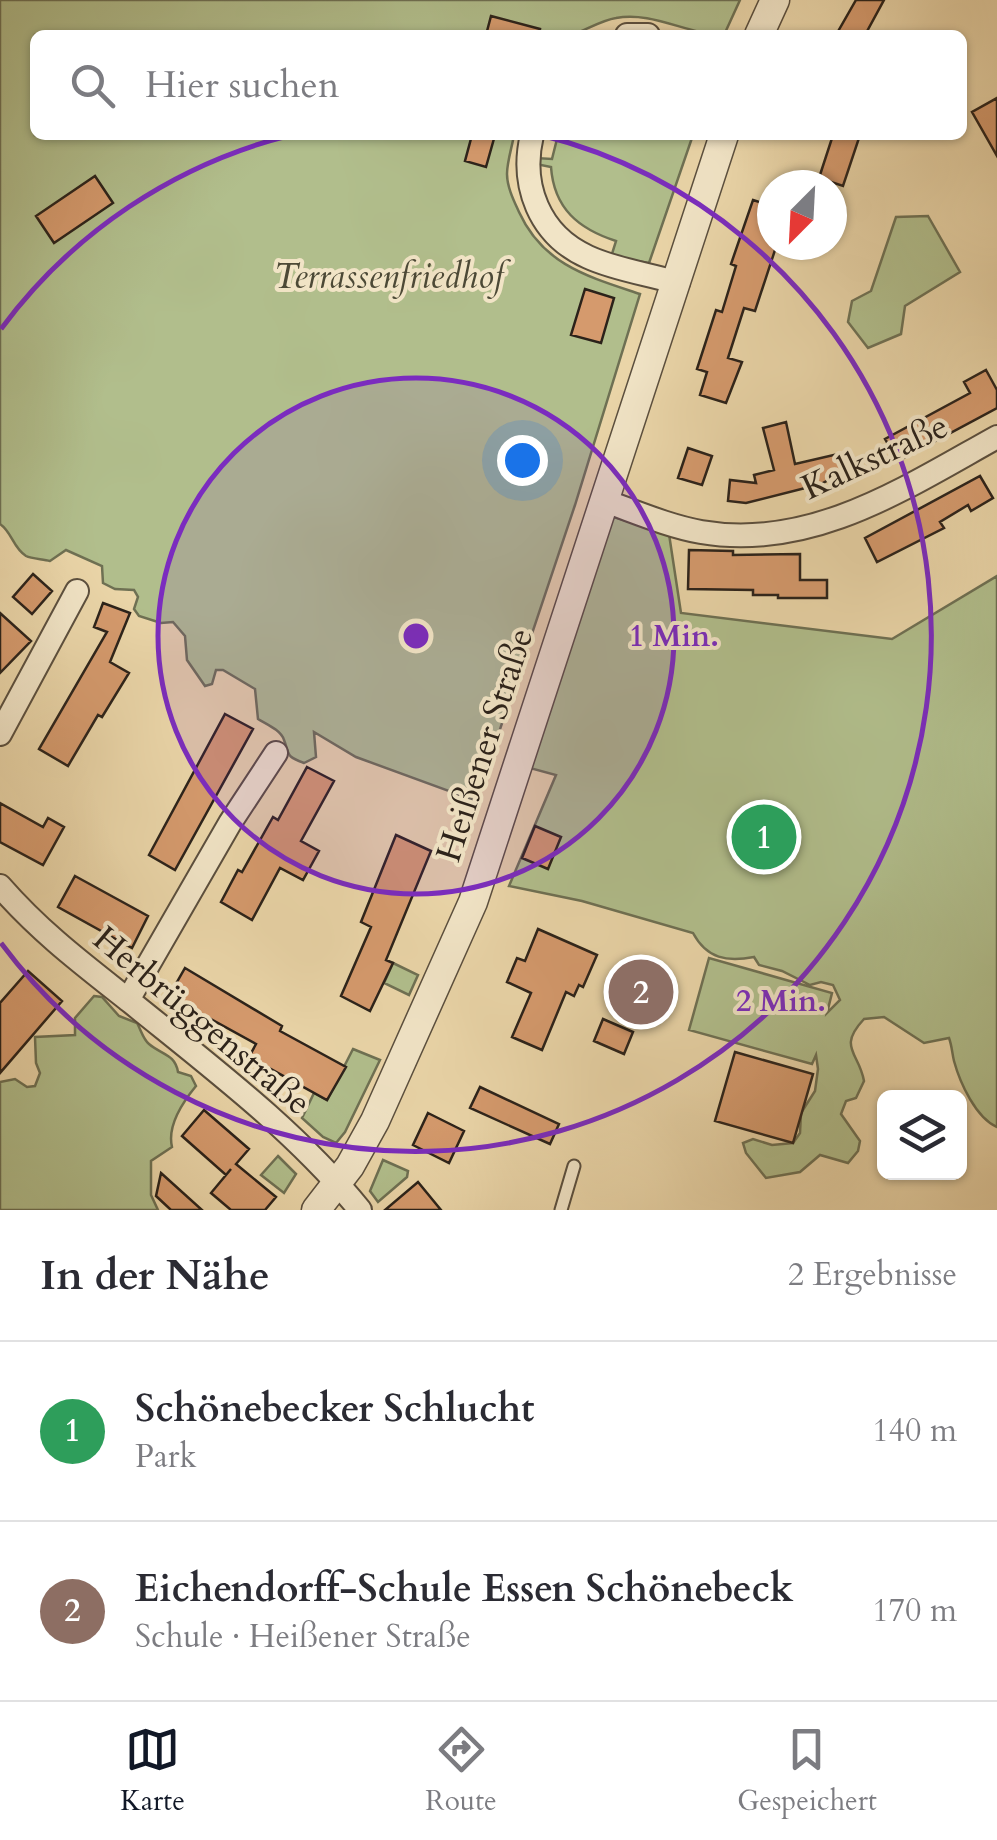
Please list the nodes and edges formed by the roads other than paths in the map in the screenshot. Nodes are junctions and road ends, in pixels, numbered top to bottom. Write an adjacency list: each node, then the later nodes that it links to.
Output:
1 (774, 0): 2 (street)
2 (761, 30)
3 (531, 140): 5 (street)
4 (722, 140): 5 (street, Heißener Straße)
5 (678, 282): 7 (street, Heißener Straße)
6 (997, 437): 7 (street, Kalkstraße)
7 (605, 501): 14 (street, Heißener Straße)
8 (77, 591): 9 (street)
9 (0, 734)
10 (276, 753): 12 (street)
11 (5, 903): 12 (street, Herbrüggenstraße)
12 (128, 1000): 14 (street, Herbrüggenstraße)
13 (574, 1166): 17 (lane)
14 (338, 1183): 15 (street, Heißener Straße); 16 (street, Herbrüggenstraße)
15 (316, 1210)
16 (360, 1210)
17 (562, 1210)

